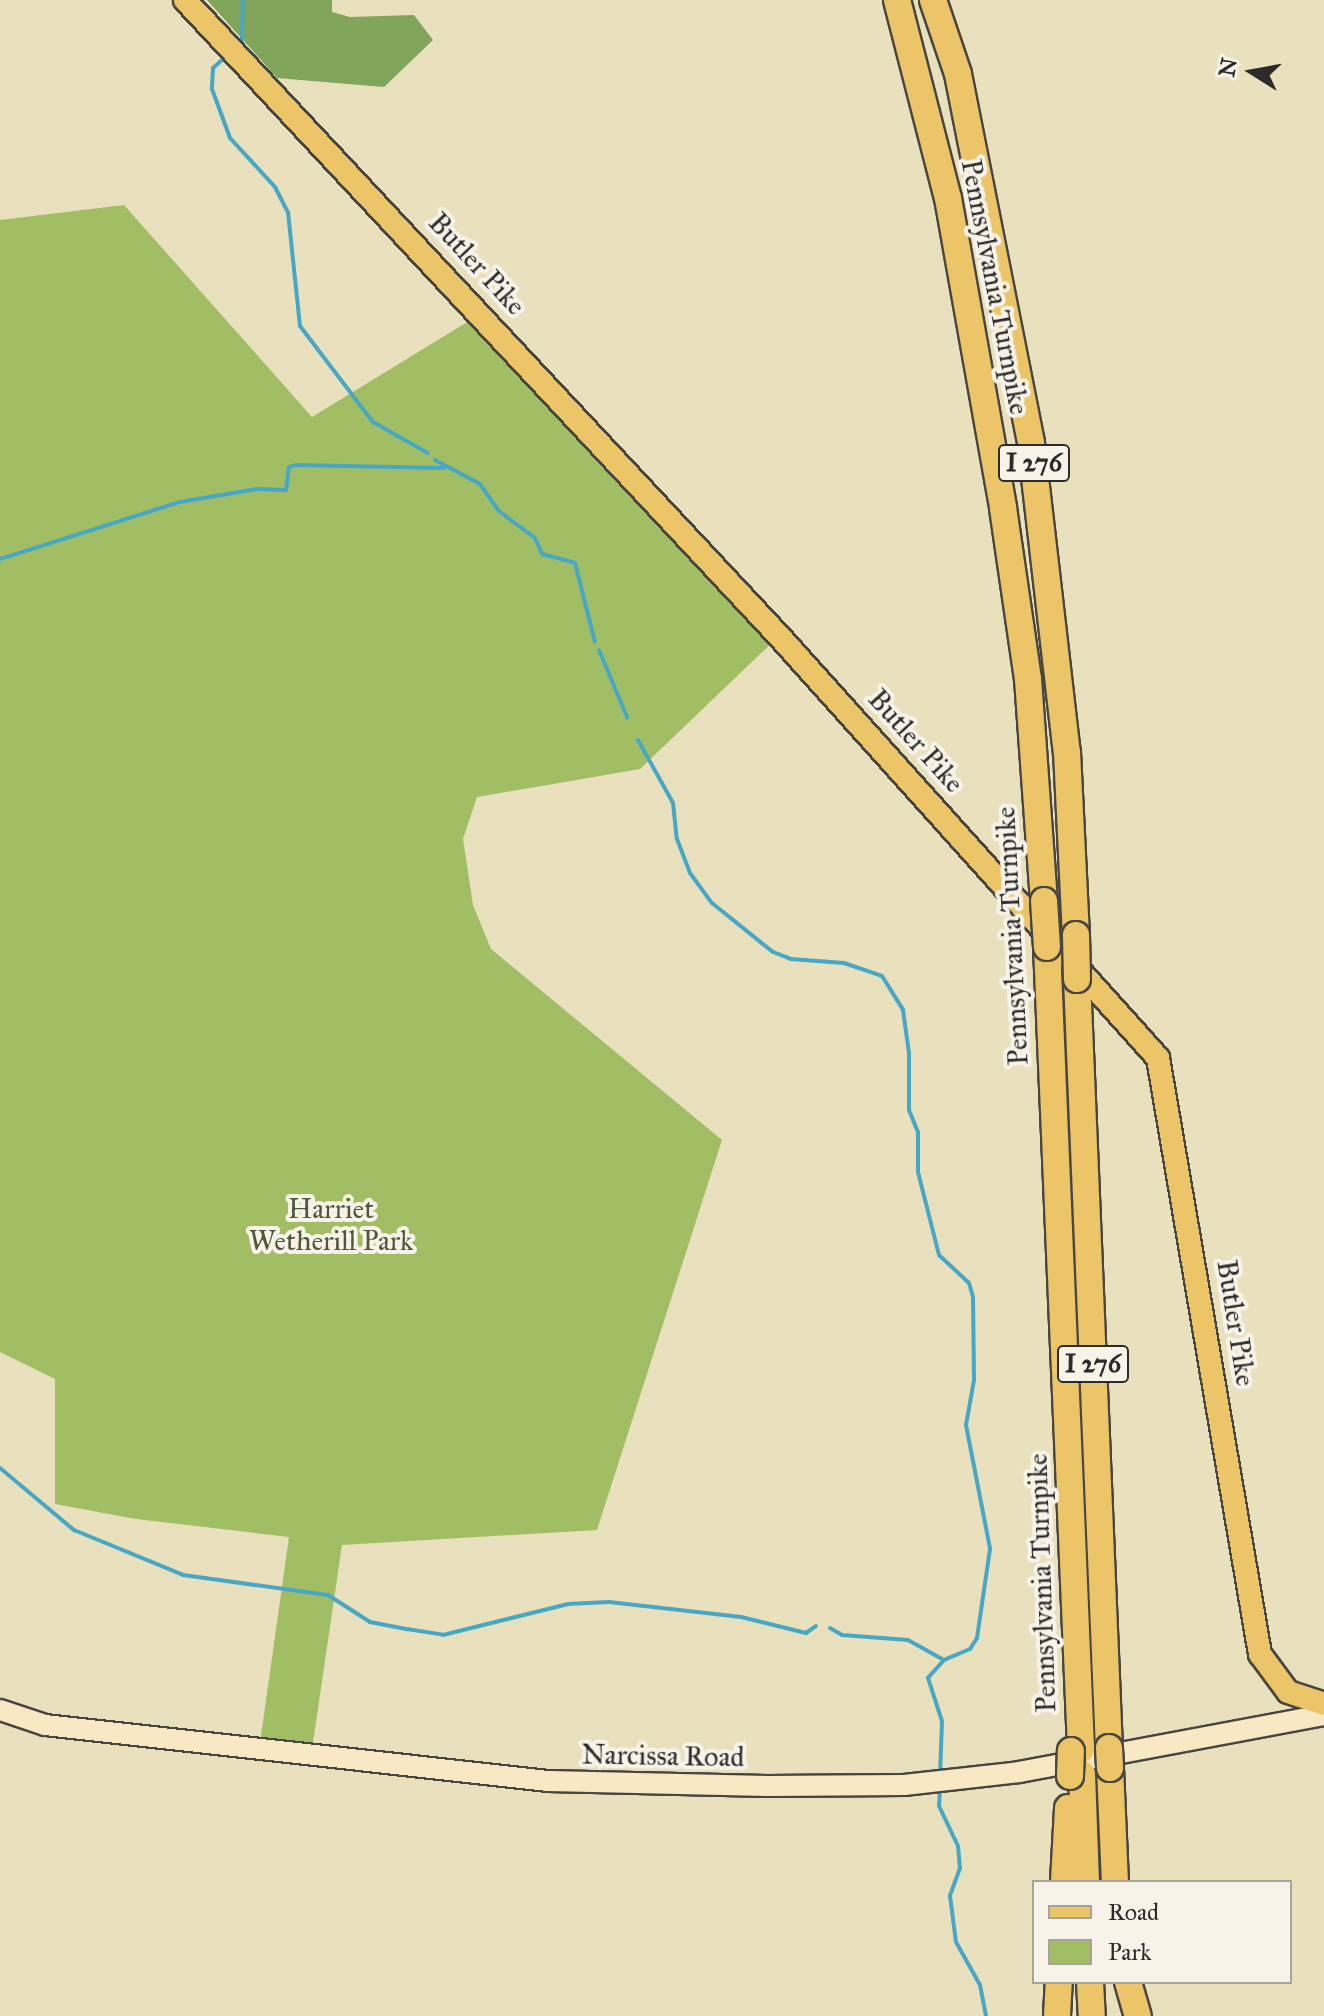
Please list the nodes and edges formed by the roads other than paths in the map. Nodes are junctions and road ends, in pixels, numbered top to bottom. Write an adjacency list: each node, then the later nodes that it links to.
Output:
1 (185, 0): 4 (main road, Butler Pike)
2 (897, 0): 7 (highway, Pennsylvania Turnpike / I 276, bridge)
3 (933, 0): 10 (highway, Pennsylvania Turnpike / I 276, bridge)
4 (1324, 1704)
5 (0, 1710): 6 (street, Narcissa Road)
6 (1324, 1715)
7 (1076, 1762): 8 (highway); 9 (highway, Pennsylvania Turnpike / I 276)
8 (1064, 1880)
9 (1086, 1880)
10 (1115, 1880)
11 (1059, 1984): 15 (highway)
12 (1090, 1984): 16 (highway)
13 (1120, 1984): 17 (highway)
14 (1129, 1984): 18 (highway)
15 (1057, 2016)
16 (1092, 2016)
17 (1122, 2016)
18 (1138, 2016)

